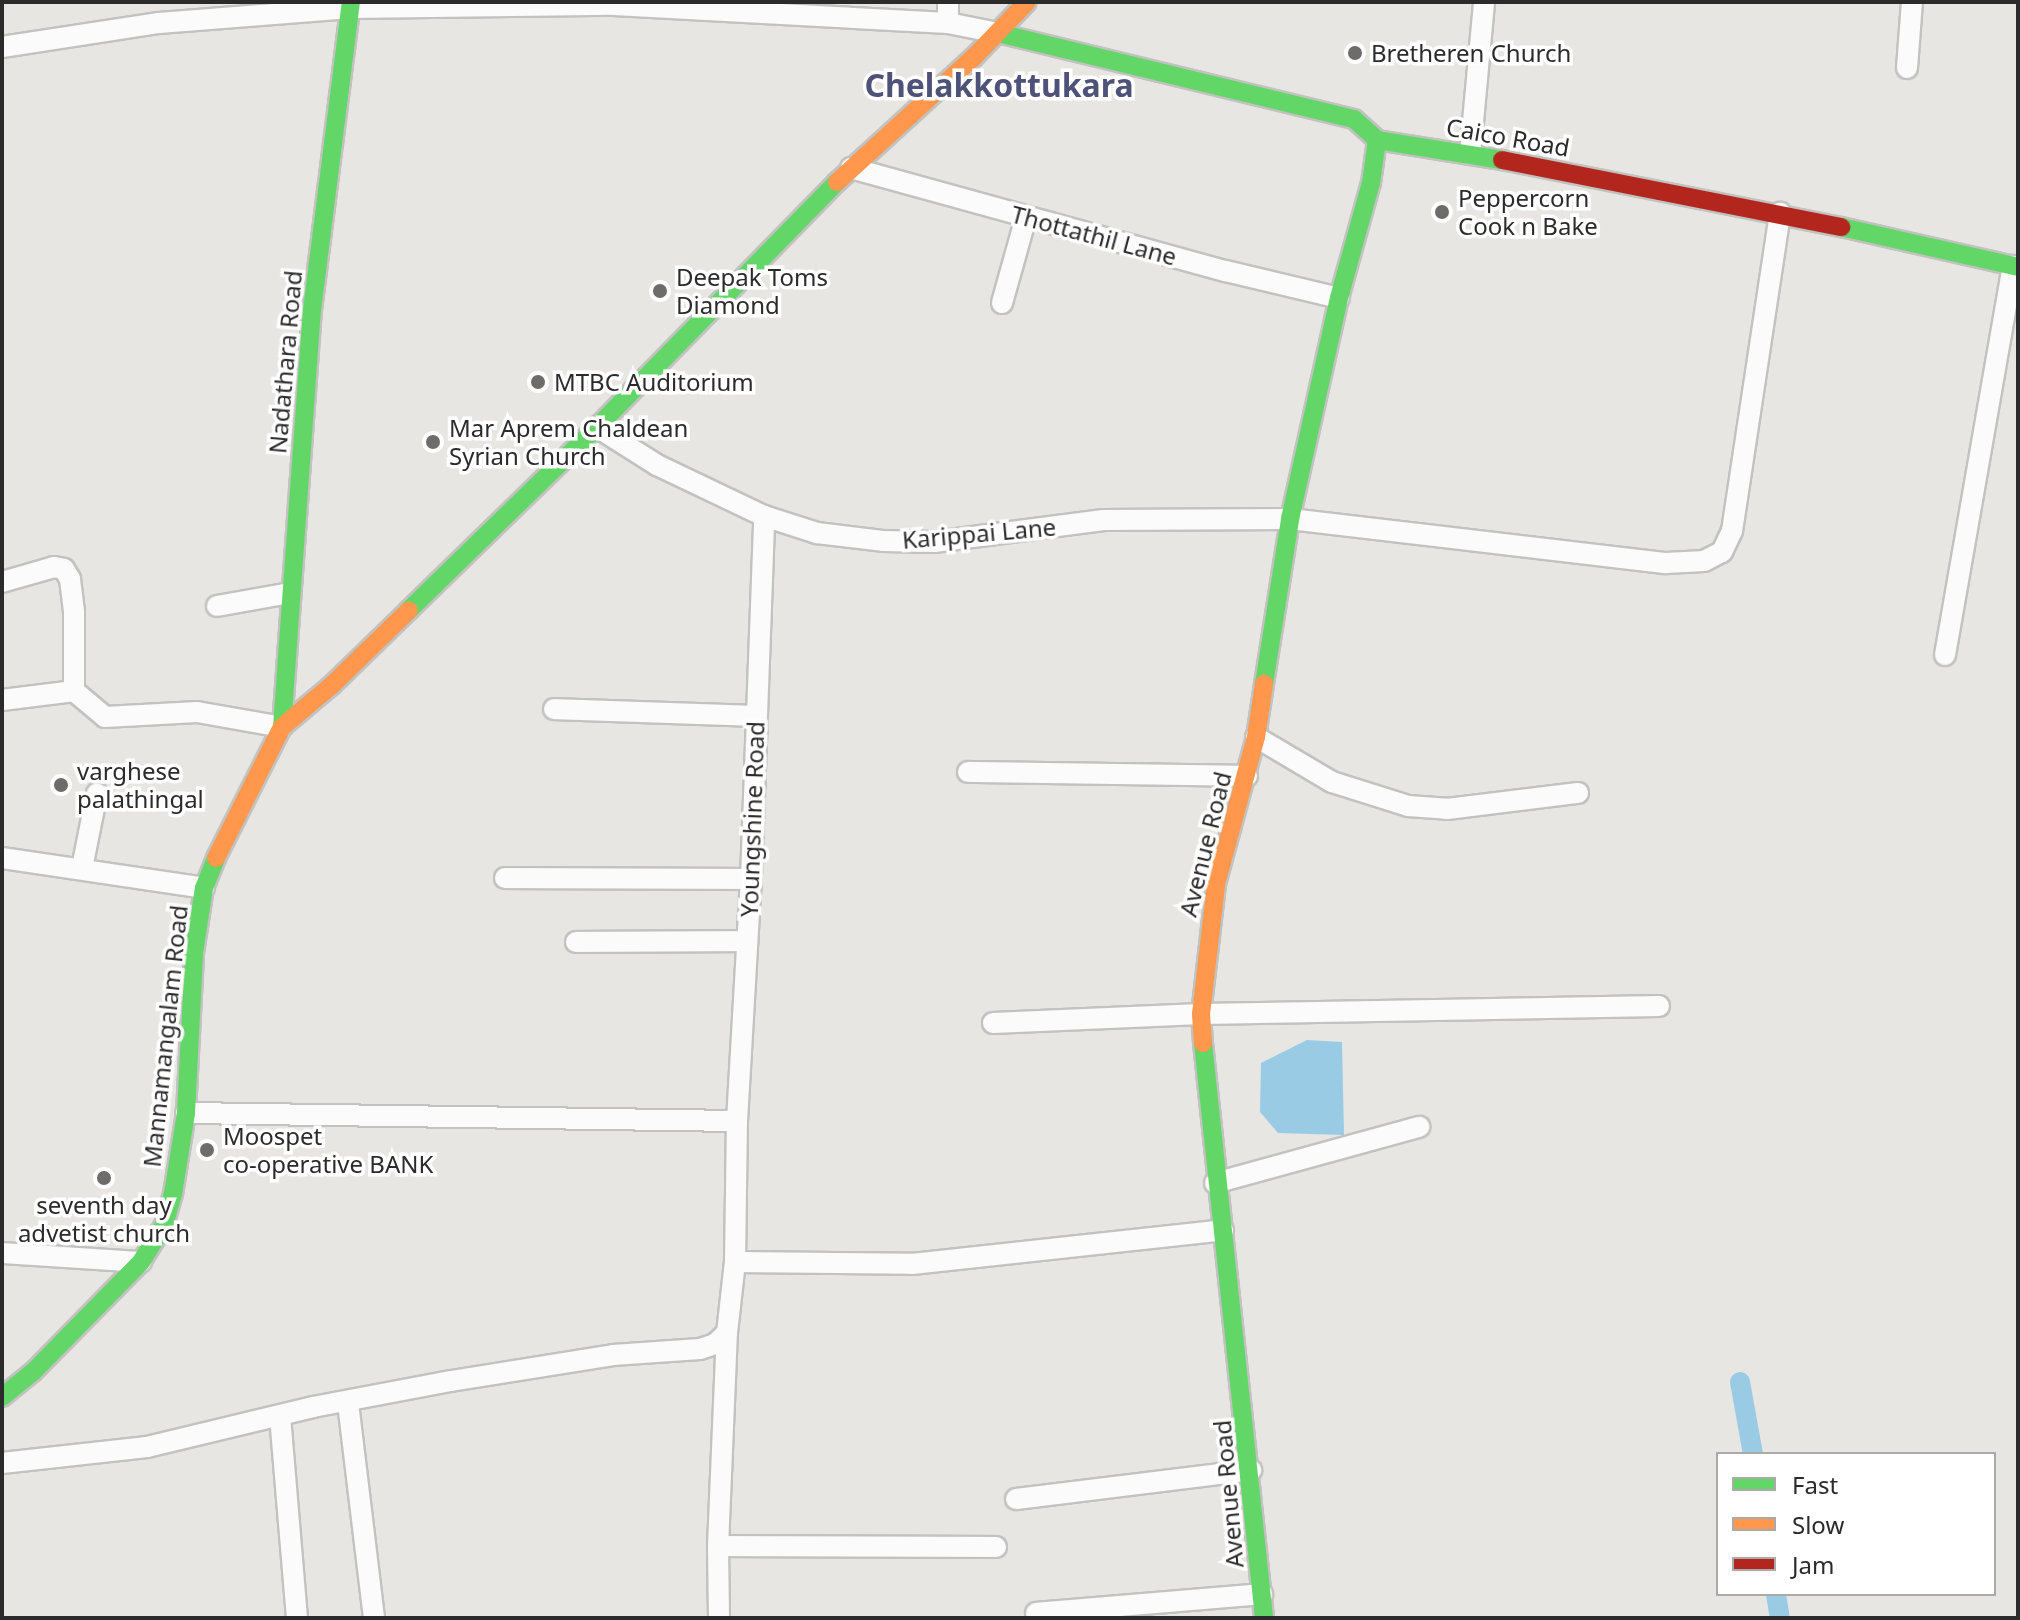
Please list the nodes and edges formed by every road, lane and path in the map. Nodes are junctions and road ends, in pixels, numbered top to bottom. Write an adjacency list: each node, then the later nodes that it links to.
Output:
1 (1027, 2): 8 (street)
2 (1484, 2): 12 (street)
3 (1912, 2): 10 (street)
4 (350, 5): 5 (street); 9 (street); 23 (street, Nadathara Road)
5 (738, 7): 6 (street)
6 (920, 12): 7 (street)
7 (948, 12): 8 (street)
8 (998, 33): 11 (street, Caico Road); 13 (street)
9 (2, 47)
10 (1907, 68)
11 (1377, 140): 12 (street, Caico Road); 17 (street, Avenue Road)
12 (1470, 154): 14 (street, Caico Road)
13 (851, 168): 15 (street, Thottathil Lane); 19 (street)
14 (1780, 213): 16 (street, Caico Road); 21 (street, Karippai Lane)
15 (1026, 217): 17 (street, Thottathil Lane); 18 (street)
16 (2015, 267): 25 (street)
17 (1339, 298): 21 (street, Avenue Road)
18 (1002, 303)
19 (597, 427): 20 (street, Karippai Lane); 30 (street)
20 (764, 516): 21 (street, Karippai Lane); 29 (street, Youngshine Road)
21 (1290, 519): 31 (street, Avenue Road)
22 (2, 582): 26 (street)
23 (290, 593): 24 (street); 30 (street, Nadathara Road)
24 (217, 606)
25 (1945, 655)
26 (74, 691): 27 (street); 30 (street)
27 (2, 700)
28 (554, 709): 29 (street)
29 (755, 716): 39 (street, Youngshine Road)
30 (282, 727): 40 (street, Mannamangalam Road)
31 (1256, 737): 33 (street, Avenue Road); 35 (street)
32 (968, 772): 33 (street)
33 (1247, 776): 44 (street, Avenue Road)
34 (97, 793): 37 (street)
35 (1578, 793)
36 (2, 858): 37 (street)
37 (82, 868): 40 (street)
38 (505, 878): 39 (street)
39 (751, 879): 41 (street, Youngshine Road)
40 (204, 888): 46 (street, Mannamangalam Road)
41 (747, 941): 42 (street); 47 (street, Youngshine Road)
42 (576, 942)
43 (1659, 1006): 44 (street)
44 (1201, 1014): 45 (street); 49 (street, Avenue Road)
45 (993, 1023)
46 (186, 1113): 47 (street); 52 (street, Mannamangalam Road)
47 (737, 1121): 53 (street, Youngshine Road)
48 (1419, 1127): 49 (street)
49 (1215, 1183): 50 (street, Avenue Road)
50 (1223, 1230): 53 (street); 59 (street, Avenue Road)
51 (2, 1253): 52 (street)
52 (141, 1262): 55 (street, Mannamangalam Road)
53 (735, 1262): 54 (street, Youngshine Road)
54 (727, 1333): 56 (street); 61 (street, Youngshine Road)
55 (2, 1397)
56 (348, 1403): 57 (street); 66 (street)
57 (280, 1416): 58 (street); 65 (street)
58 (2, 1463)
59 (1251, 1470): 60 (street); 63 (street, Avenue Road)
60 (1016, 1499)
61 (718, 1546): 62 (street); 67 (street, Youngshine Road)
62 (996, 1547)
63 (1262, 1594): 64 (street); 68 (street, Avenue Road)
64 (1036, 1613)
65 (297, 1618)
66 (374, 1618)
67 (719, 1618)
68 (1264, 1618)

